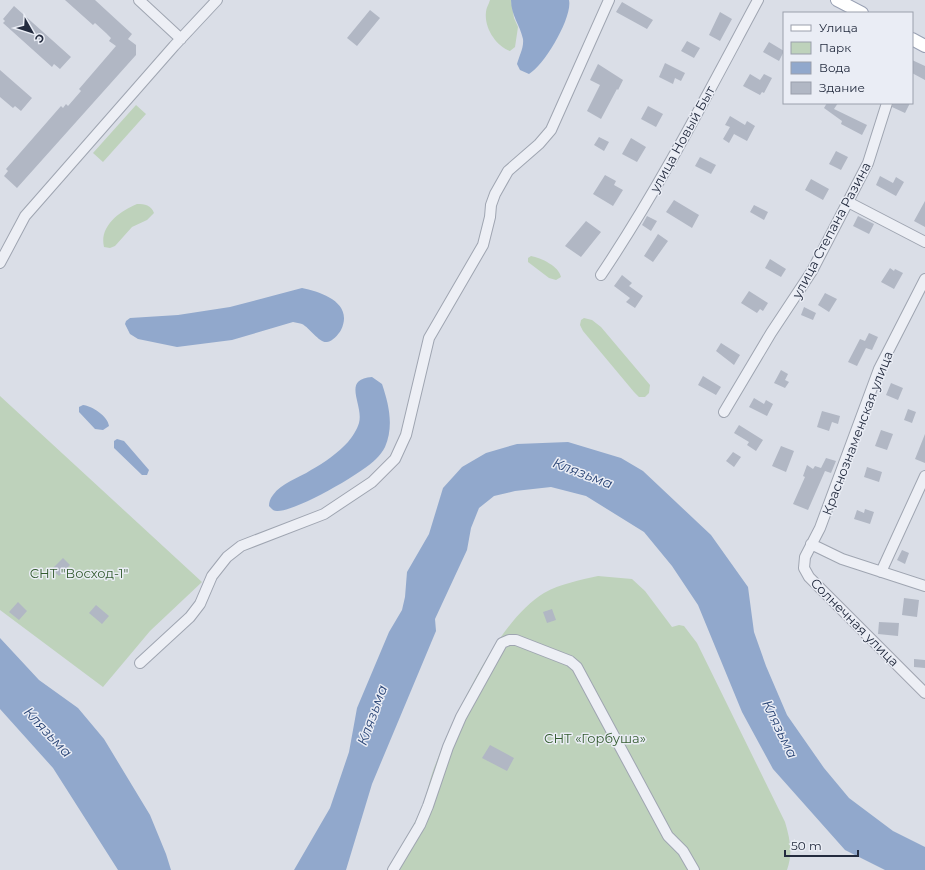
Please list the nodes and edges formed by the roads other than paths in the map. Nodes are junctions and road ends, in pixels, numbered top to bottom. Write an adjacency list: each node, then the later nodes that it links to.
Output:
1 (139, 0): 7 (street)
2 (217, 0): 7 (street)
3 (609, 0): 21 (street)
4 (758, 0): 14 (street, улица Новый Быт)
5 (837, 0): 6 (main road)
6 (860, 12)
7 (181, 38): 13 (street)
8 (913, 40): 9 (main road)
9 (925, 46)
10 (887, 104): 11 (street, улица Степана Разина)
11 (848, 202): 12 (street); 16 (street, улица Степана Разина)
12 (925, 242)
13 (0, 262)
14 (601, 275)
15 (925, 279): 18 (street, Краснознаменская улица)
16 (724, 412)
17 (925, 476): 19 (street)
18 (811, 544): 19 (street); 22 (street, Солнечная улица)
19 (881, 572): 20 (street)
20 (925, 586)
21 (140, 663)
22 (925, 693)
23 (392, 870): 24 (street)
24 (694, 870)

